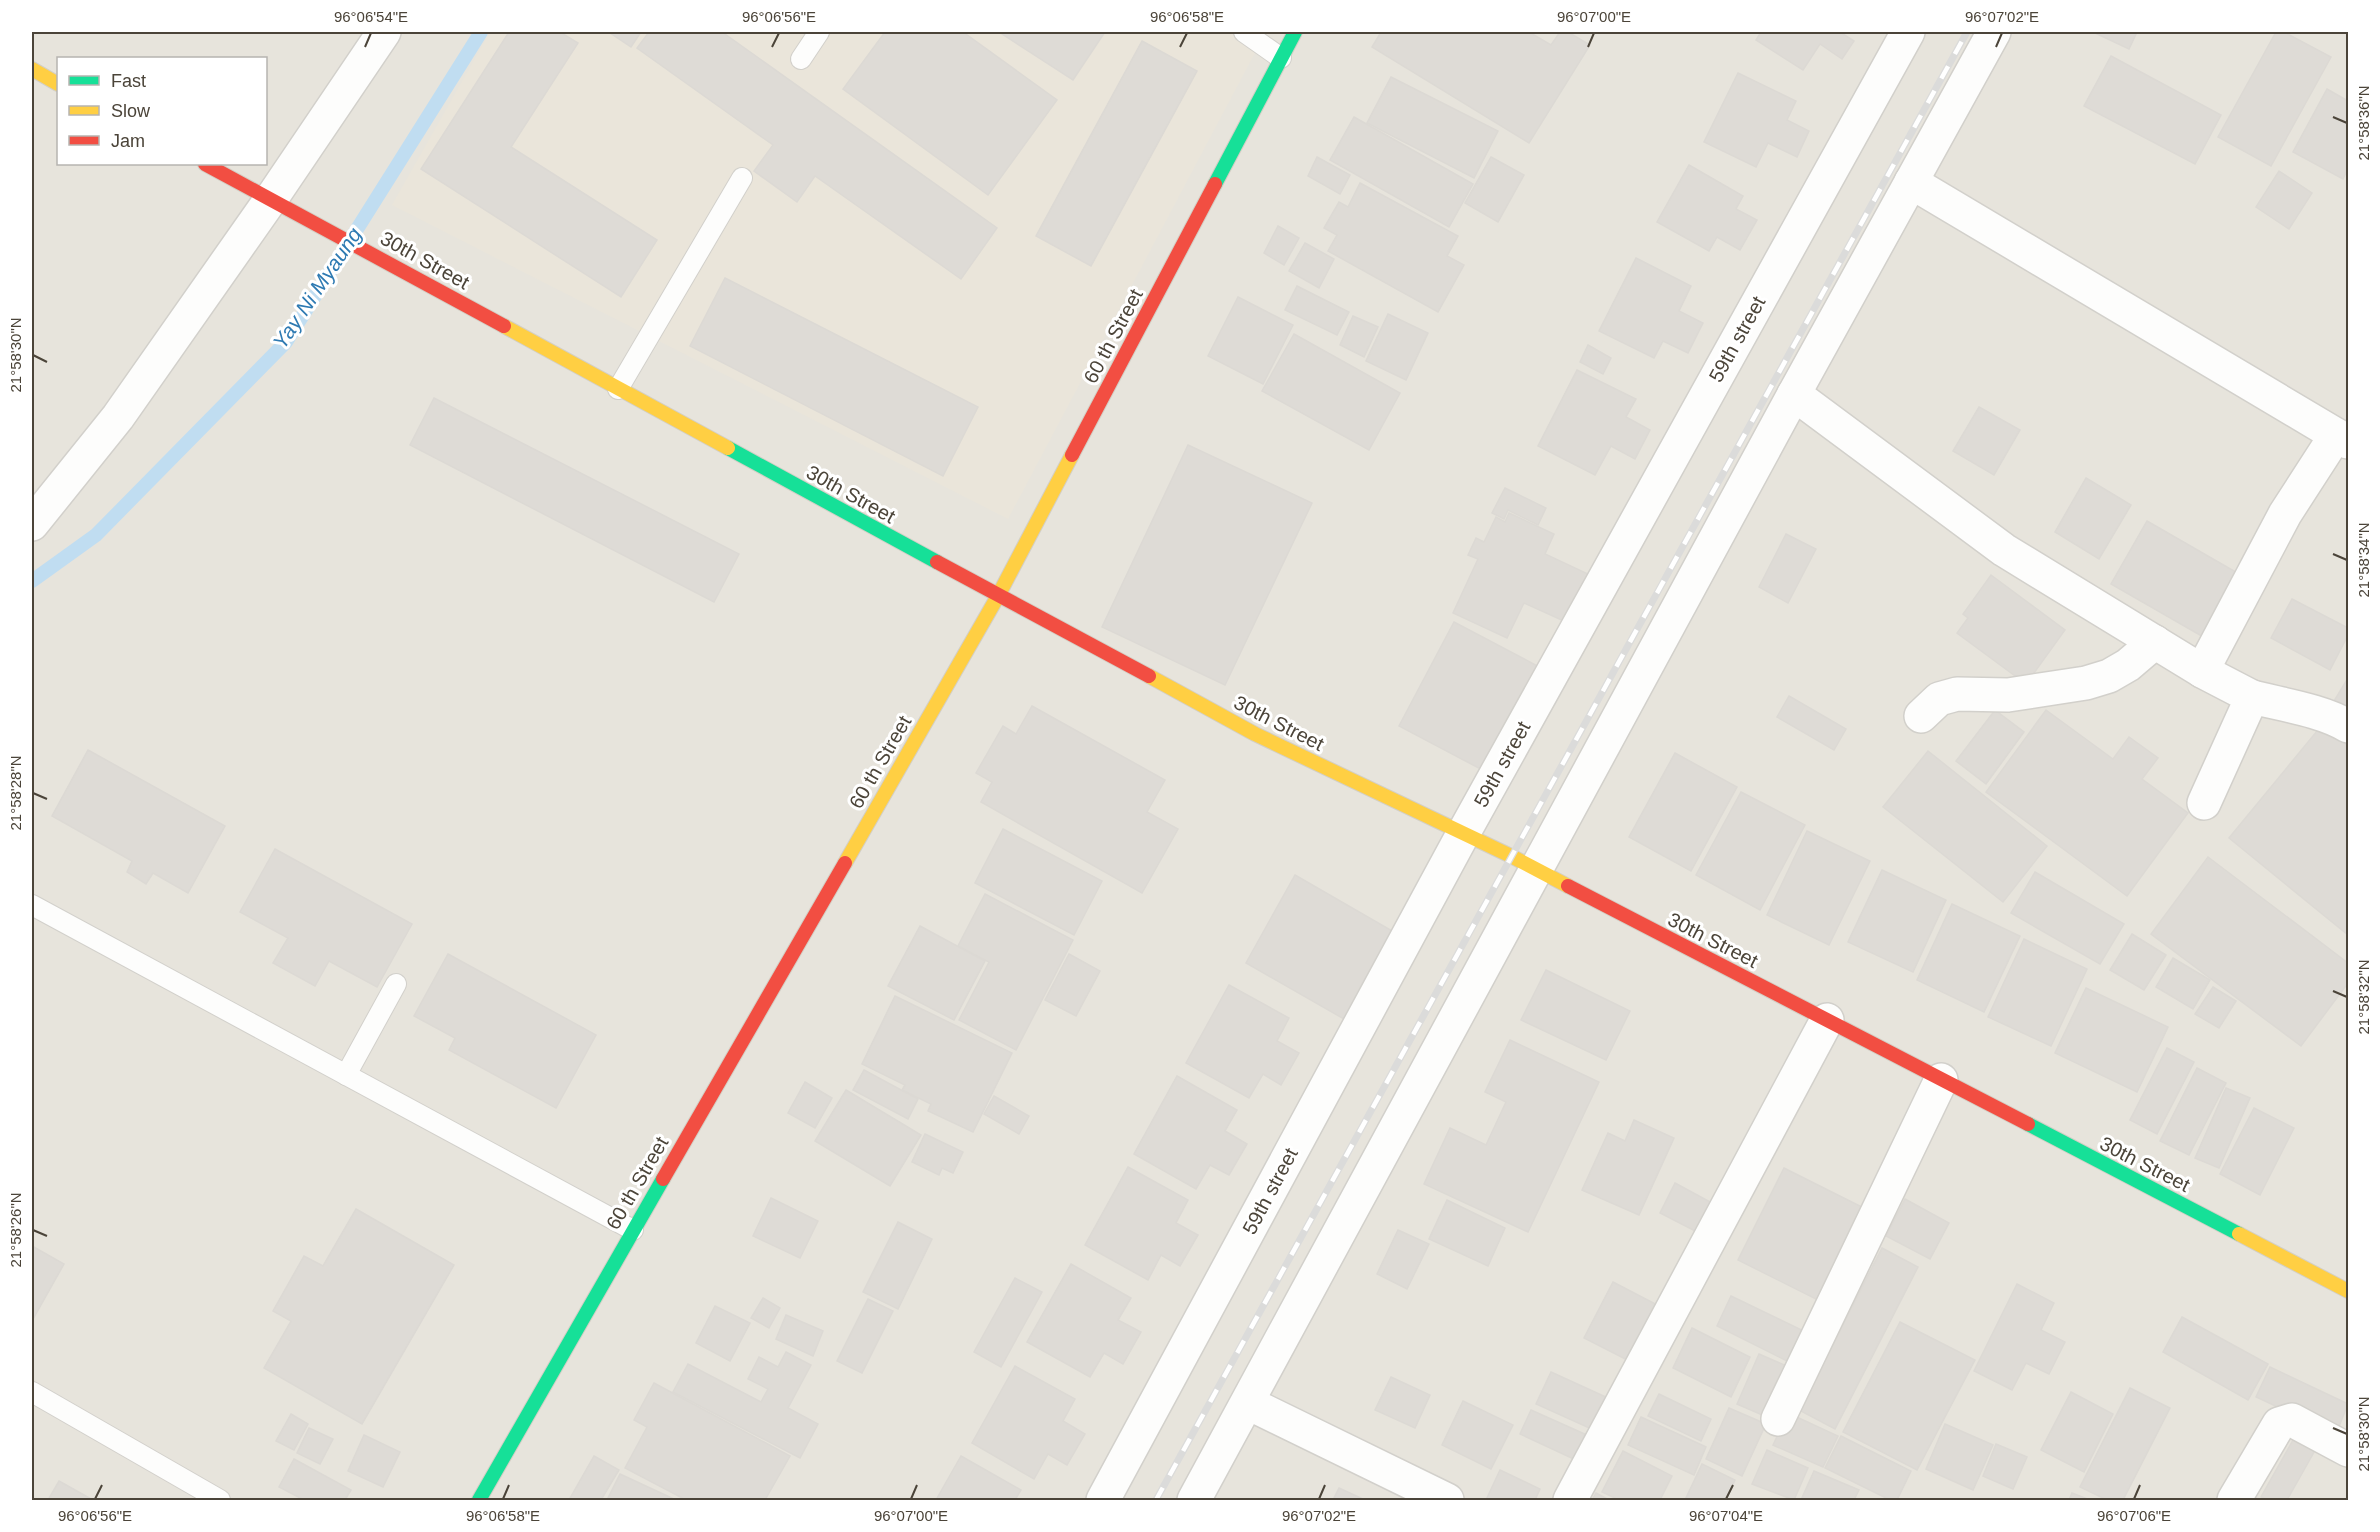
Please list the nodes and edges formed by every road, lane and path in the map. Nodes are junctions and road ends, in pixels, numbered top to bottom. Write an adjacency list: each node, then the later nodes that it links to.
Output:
1 (384, 32): 14 (street)
2 (819, 32): 8 (lane)
3 (1244, 32): 7 (lane)
4 (1295, 32): 7 (main road, 60 th Street)
5 (1908, 32): 26 (street, 59th street)
6 (1994, 32): 13 (street)
7 (1281, 58): 19 (main road, 60 th Street)
8 (801, 59)
9 (32, 69): 10 (main road)
10 (57, 83)
11 (207, 165): 14 (main road, 30th Street)
12 (742, 178): 15 (lane)
13 (1911, 182): 16 (street); 17 (street)
14 (282, 205): 15 (main road, 30th Street); 18 (street)
15 (618, 389): 19 (main road, 30th Street)
16 (1794, 394): 20 (street); 27 (street)
17 (2342, 438): 21 (street)
18 (32, 524)
19 (998, 596): 26 (main road, 30th Street); 33 (main road, 60 th Street)
20 (2155, 642): 21 (street); 23 (street)
21 (2202, 671): 22 (street)
22 (2252, 697): 24 (street); 25 (street)
23 (1921, 716)
24 (2349, 726)
25 (2204, 803)
26 (1464, 834): 27 (main road, 30th Street); 41 (street, 59th street)
27 (1536, 870): 30 (main road, 30th Street); 36 (street)
28 (32, 905): 31 (lane)
29 (396, 984): 31 (lane)
30 (1827, 1020): 32 (main road, 30th Street); 44 (street)
31 (346, 1075): 33 (lane)
32 (1941, 1080): 34 (main road, 30th Street); 37 (street)
33 (633, 1230): 40 (main road, 60 th Street)
34 (2349, 1291)
35 (32, 1392): 39 (lane)
36 (1248, 1403): 42 (street); 43 (street)
37 (1778, 1419)
38 (2349, 1450): 45 (street)
39 (220, 1500)
40 (479, 1500)
41 (1103, 1500)
42 (1194, 1500)
43 (1447, 1500)
44 (1570, 1500)
45 (2234, 1500)

